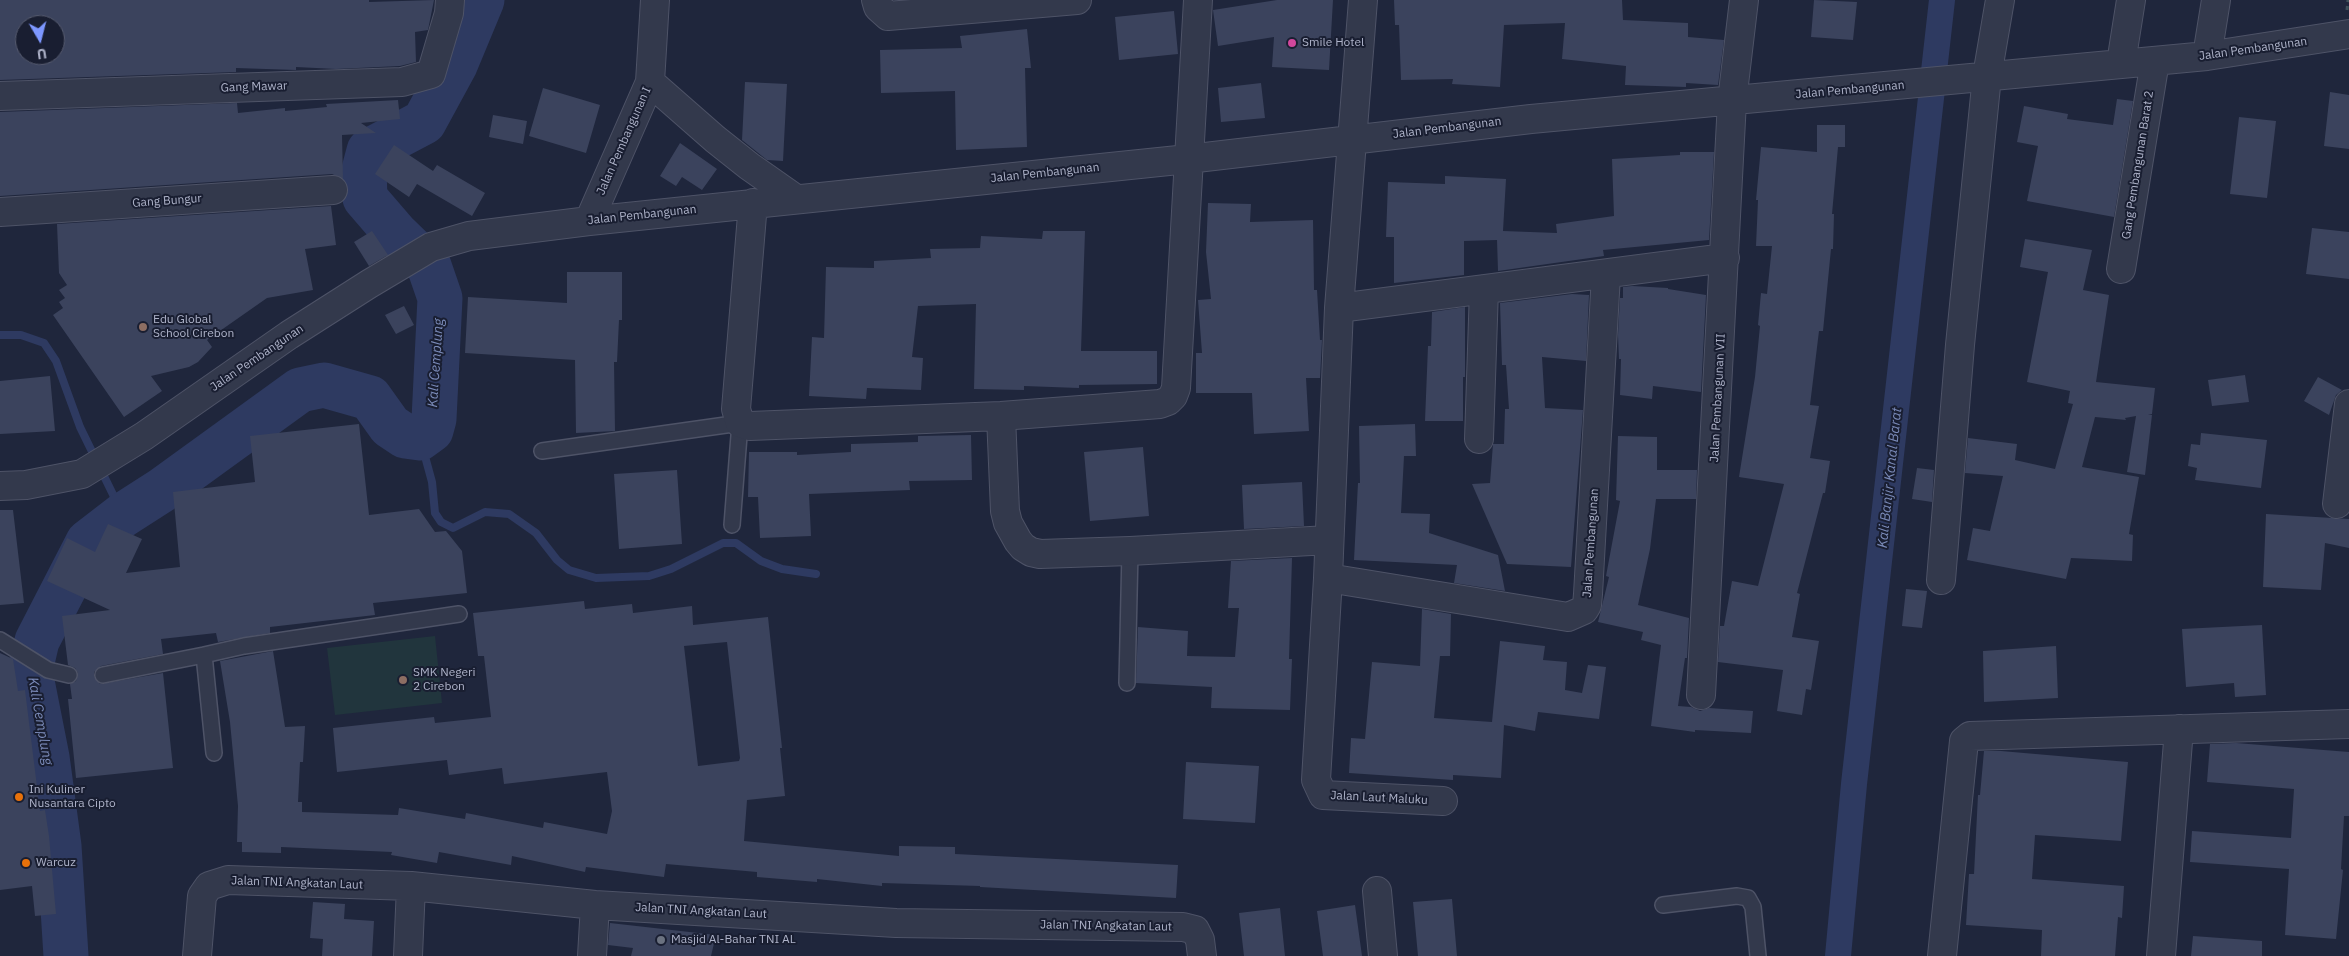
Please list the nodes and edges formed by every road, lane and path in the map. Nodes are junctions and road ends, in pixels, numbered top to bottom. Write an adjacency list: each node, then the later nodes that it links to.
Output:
1 (450, 0): 17 (street, Gang Mawar)
2 (656, 0): 16 (street, Jalan Pembangunan I)
3 (876, 0): 4 (street)
4 (1077, 0)
5 (1198, 0): 20 (street)
6 (1363, 0): 19 (street)
7 (1744, 0): 18 (street, Jalan Pembangunan VII)
8 (2000, 0): 15 (street)
9 (2131, 0): 14 (street)
10 (2216, 0): 12 (street)
11 (2349, 34): 12 (street, Jalan Pembangunan)
12 (2207, 56): 13 (street, Jalan Pembangunan)
13 (2155, 61): 14 (street, Jalan Pembangunan); 27 (street, Gang Pembangunan Barat 2)
14 (2122, 63): 15 (street, Jalan Pembangunan)
15 (1980, 77): 18 (street, Jalan Pembangunan); 42 (street)
16 (650, 82): 22 (street); 25 (street, Jalan Pembangunan I)
17 (0, 96)
18 (1732, 101): 19 (street, Jalan Pembangunan); 26 (street, Jalan Pembangunan VII)
19 (1351, 139): 20 (street, Jalan Pembangunan); 30 (street)
20 (1188, 159): 22 (street, Jalan Pembangunan); 32 (street)
21 (333, 190): 24 (street, Gang Bungur)
22 (796, 199): 23 (street, Jalan Pembangunan)
23 (753, 203): 25 (street, Jalan Pembangunan); 33 (street)
24 (0, 212)
25 (589, 221): 36 (street, Jalan Pembangunan)
26 (1725, 258): 28 (street); 49 (street, Jalan Pembangunan VII)
27 (2121, 269)
28 (1606, 275): 29 (street); 41 (street, Jalan Pembangunan)
29 (1484, 289): 30 (street); 34 (street)
30 (1339, 308): 39 (street)
31 (2349, 404): 37 (street)
32 (1001, 416): 33 (street); 40 (street)
33 (740, 423): 35 (lane); 38 (lane)
34 (1479, 439)
35 (542, 450)
36 (0, 486)
37 (2337, 504)
38 (732, 525)
39 (1329, 540): 40 (street); 41 (street)
40 (1130, 551): 48 (lane)
41 (1328, 578): 53 (street, Jalan Laut Maluku)
42 (1941, 580)
43 (459, 614): 45 (lane)
44 (0, 640): 47 (lane)
45 (204, 655): 46 (lane); 52 (lane)
46 (103, 674)
47 (69, 675)
48 (1127, 683)
49 (1702, 695)
50 (2349, 724): 51 (street)
51 (2179, 729): 64 (street); 65 (street)
52 (214, 753)
53 (1443, 801)
54 (410, 886): 56 (street, Jalan TNI Angkatan Laut); 58 (street, Jalan TNI Angkatan Laut); 59 (street)
55 (1377, 892): 62 (street)
56 (595, 905): 60 (street); 61 (street, Jalan TNI Angkatan Laut)
57 (1663, 905): 63 (lane)
58 (197, 956)
59 (408, 956)
60 (592, 956)
61 (1202, 956)
62 (1383, 956)
63 (1758, 956)
64 (1942, 956)
65 (2161, 956)

